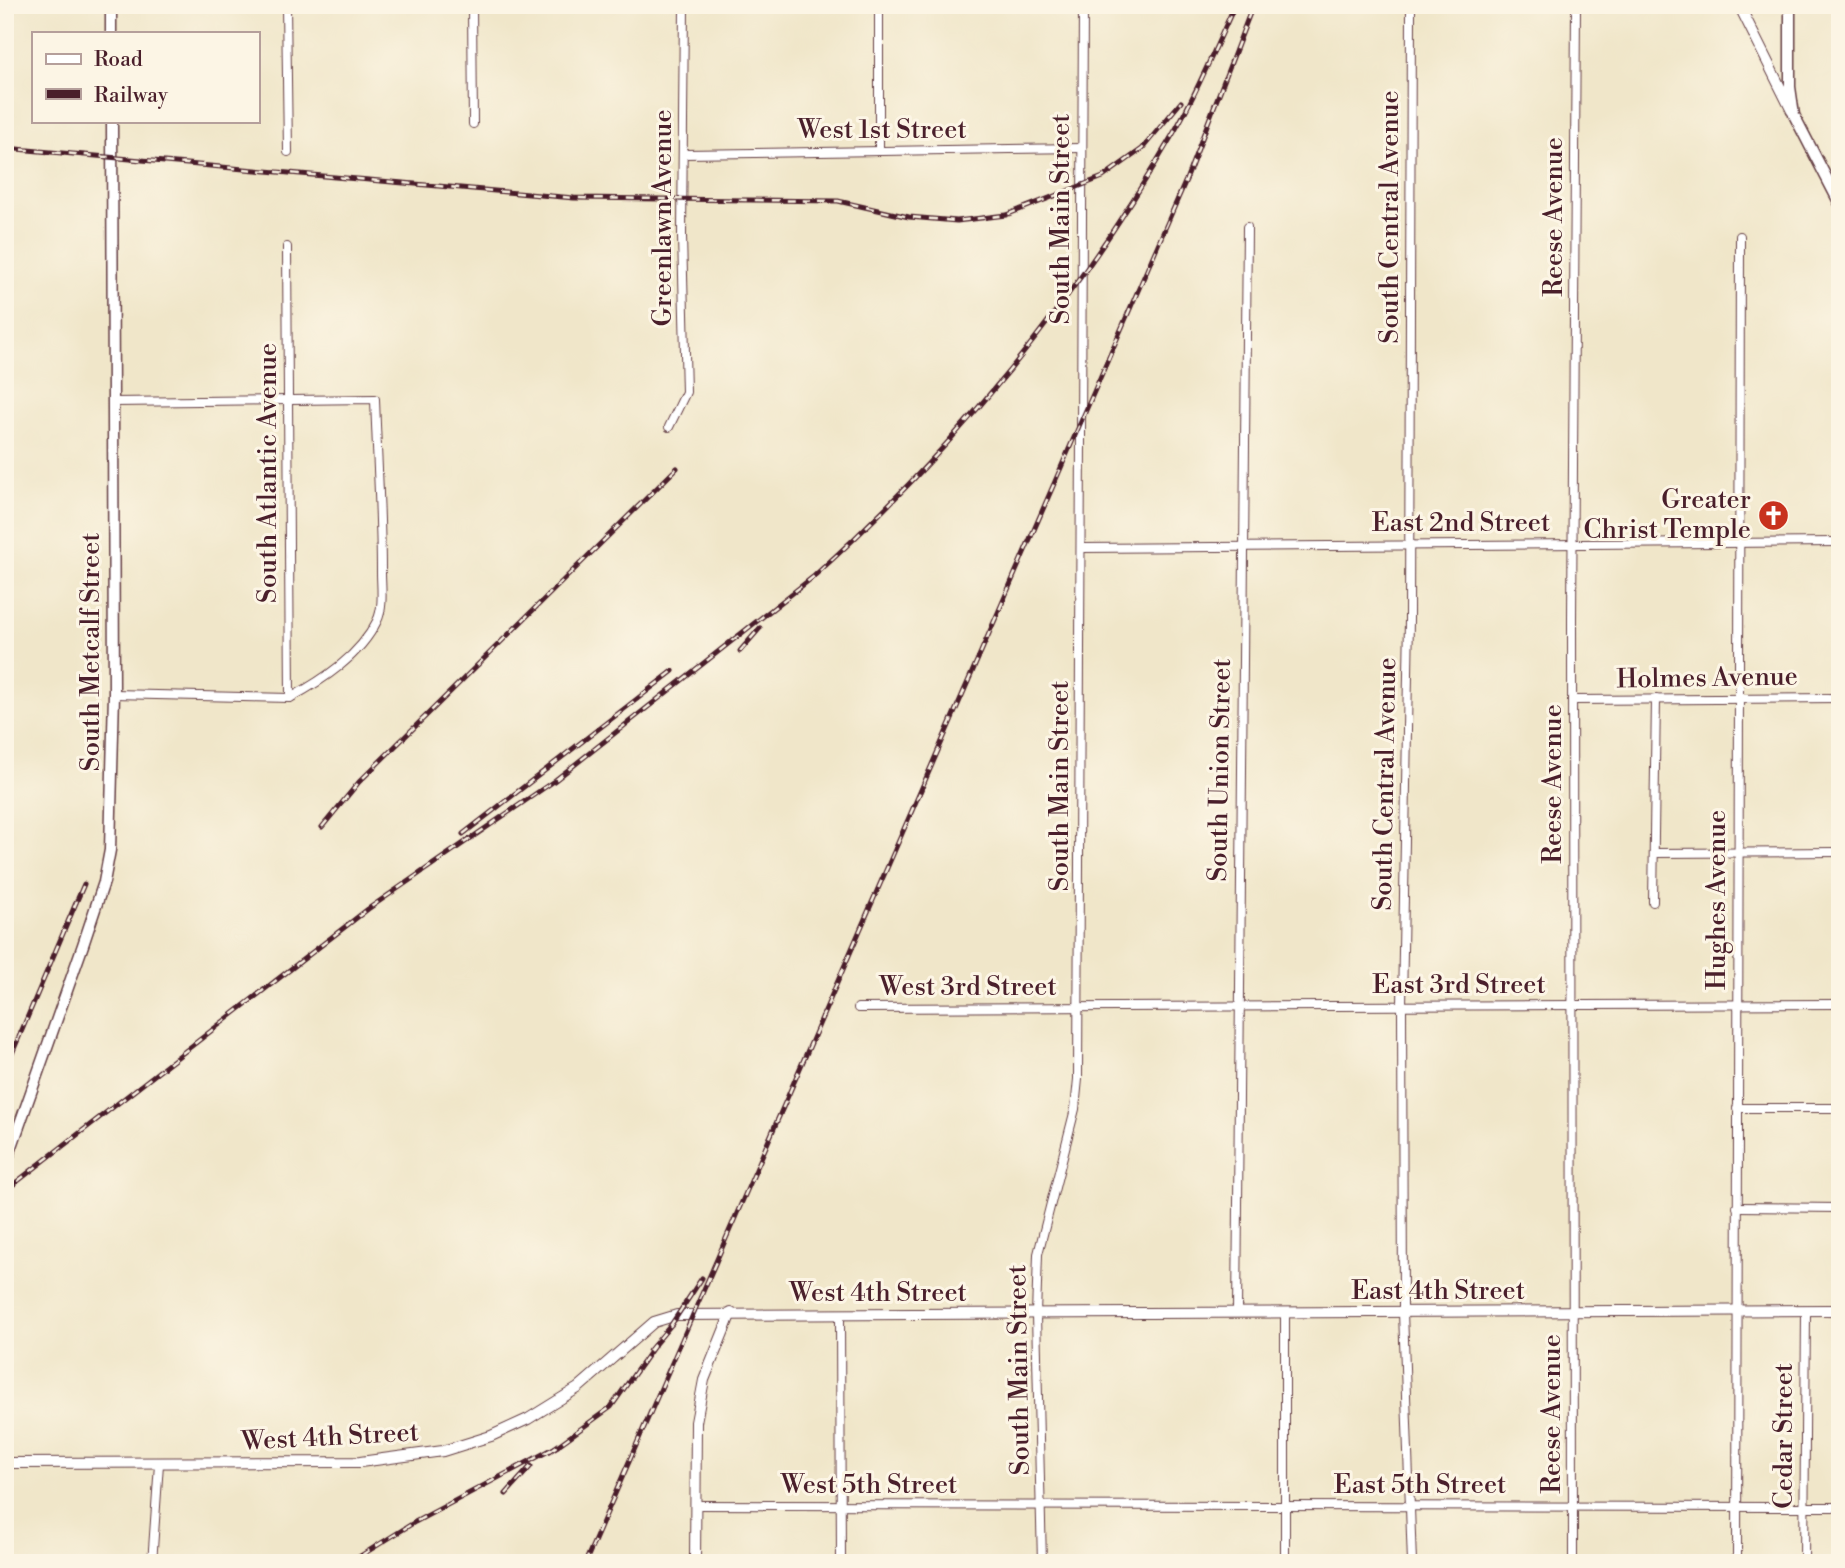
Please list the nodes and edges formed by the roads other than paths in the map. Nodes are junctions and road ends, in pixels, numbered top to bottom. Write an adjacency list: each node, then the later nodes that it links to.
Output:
1 (111, 5): 11 (main road)
2 (286, 5): 17 (street)
3 (472, 5): 14 (street)
4 (684, 5): 18 (street, Greenlawn Avenue)
5 (879, 5): 16 (street)
6 (1083, 5): 15 (street, South Main Street)
7 (1412, 5): 28 (street, South Central Avenue)
8 (1576, 5): 29 (street, Reese Avenue)
9 (1739, 5): 12 (street)
10 (1790, 5): 12 (main road)
11 (111, 32)
12 (1794, 115): 19 (main road)
13 (112, 122): 24 (main road, South Metcalf Street)
14 (473, 124)
15 (1082, 148): 16 (street, West 1st Street); 31 (street, South Main Street)
16 (879, 151): 18 (street, West 1st Street)
17 (288, 152)
18 (684, 155): 25 (street, Greenlawn Avenue)
19 (1840, 204)
20 (1247, 228): 30 (street, South Union Street)
21 (1740, 236): 26 (street, Hughes Avenue)
22 (287, 247): 23 (street, South Atlantic Avenue)
23 (288, 401): 24 (street); 34 (street, South Atlantic Avenue); 34 (street)
24 (113, 402): 32 (main road, South Metcalf Street)
25 (669, 427)
26 (1739, 542): 27 (street, East 2nd Street); 29 (street, East 2nd Street); 33 (street, Hughes Avenue)
27 (1840, 542)
28 (1409, 544): 29 (street, East 2nd Street); 30 (street, East 2nd Street); 45 (street, South Central Avenue)
29 (1575, 544): 37 (street, Reese Avenue)
30 (1245, 545): 31 (street, East 2nd Street); 46 (street, South Union Street)
31 (1082, 548): 48 (street, South Main Street)
32 (114, 694): 34 (street); 51 (main road, South Metcalf Street)
33 (1737, 697): 35 (street, Holmes Avenue); 36 (street, Holmes Avenue); 38 (street, Hughes Avenue)
34 (290, 698)
35 (1840, 698)
36 (1656, 699): 37 (street, Holmes Avenue); 40 (street)
37 (1574, 700): 44 (street, Reese Avenue)
38 (1737, 852): 39 (street); 40 (street); 42 (street, Hughes Avenue)
39 (1840, 852)
40 (1654, 853): 41 (street)
41 (1653, 902)
42 (1738, 1004): 43 (street, East 3rd Street); 44 (street, East 3rd Street); 49 (street, Hughes Avenue)
43 (1840, 1004)
44 (1573, 1005): 45 (street, East 3rd Street); 57 (street, Reese Avenue)
45 (1402, 1006): 46 (street, East 3rd Street); 58 (street, South Central Avenue)
46 (1238, 1007): 48 (street, East 3rd Street); 60 (street, South Union Street)
47 (858, 1008): 48 (street, West 3rd Street)
48 (1078, 1008): 63 (street, South Main Street)
49 (1737, 1108): 50 (street); 52 (street, Hughes Avenue)
50 (1840, 1108)
51 (5, 1166)
52 (1737, 1208): 53 (street); 54 (street, Hughes Avenue)
53 (1840, 1208)
54 (1736, 1310): 55 (street, East 4th Street); 57 (street, East 4th Street); 72 (street, Hughes Avenue)
55 (1805, 1310): 56 (street, East 4th Street); 73 (street, Cedar Street)
56 (1840, 1310)
57 (1573, 1311): 58 (street, East 4th Street); 71 (street, Reese Avenue)
58 (1403, 1312): 61 (street, East 4th Street); 69 (street, South Central Avenue)
59 (731, 1313): 62 (street, West 4th Street); 65 (street, West 4th Street); 66 (street)
60 (1237, 1313): 61 (street, East 4th Street); 63 (street, East 4th Street)
61 (1285, 1313): 68 (street)
62 (840, 1314): 63 (street, West 4th Street); 70 (street)
63 (1036, 1315): 67 (street, South Main Street)
64 (5, 1463): 65 (street, West 4th Street)
65 (159, 1464): 75 (street)
66 (695, 1505): 70 (street, West 5th Street); 76 (street)
67 (1042, 1506): 68 (street, East 5th Street); 70 (street, West 5th Street); 78 (street, South Main Street)
68 (1285, 1506): 69 (street, East 5th Street); 79 (street)
69 (1412, 1506): 71 (street, East 5th Street); 80 (street, South Central Avenue)
70 (840, 1507): 77 (street)
71 (1573, 1507): 72 (street, East 5th Street); 81 (street, Reese Avenue)
72 (1737, 1507): 73 (street, East 5th Street); 82 (street, Hughes Avenue)
73 (1804, 1507): 74 (street, East 5th Street); 83 (street, Cedar Street)
74 (1840, 1507)
75 (152, 1563)
76 (695, 1563)
77 (841, 1563)
78 (1042, 1563)
79 (1285, 1563)
80 (1412, 1563)
81 (1573, 1563)
82 (1737, 1563)
83 (1804, 1563)

